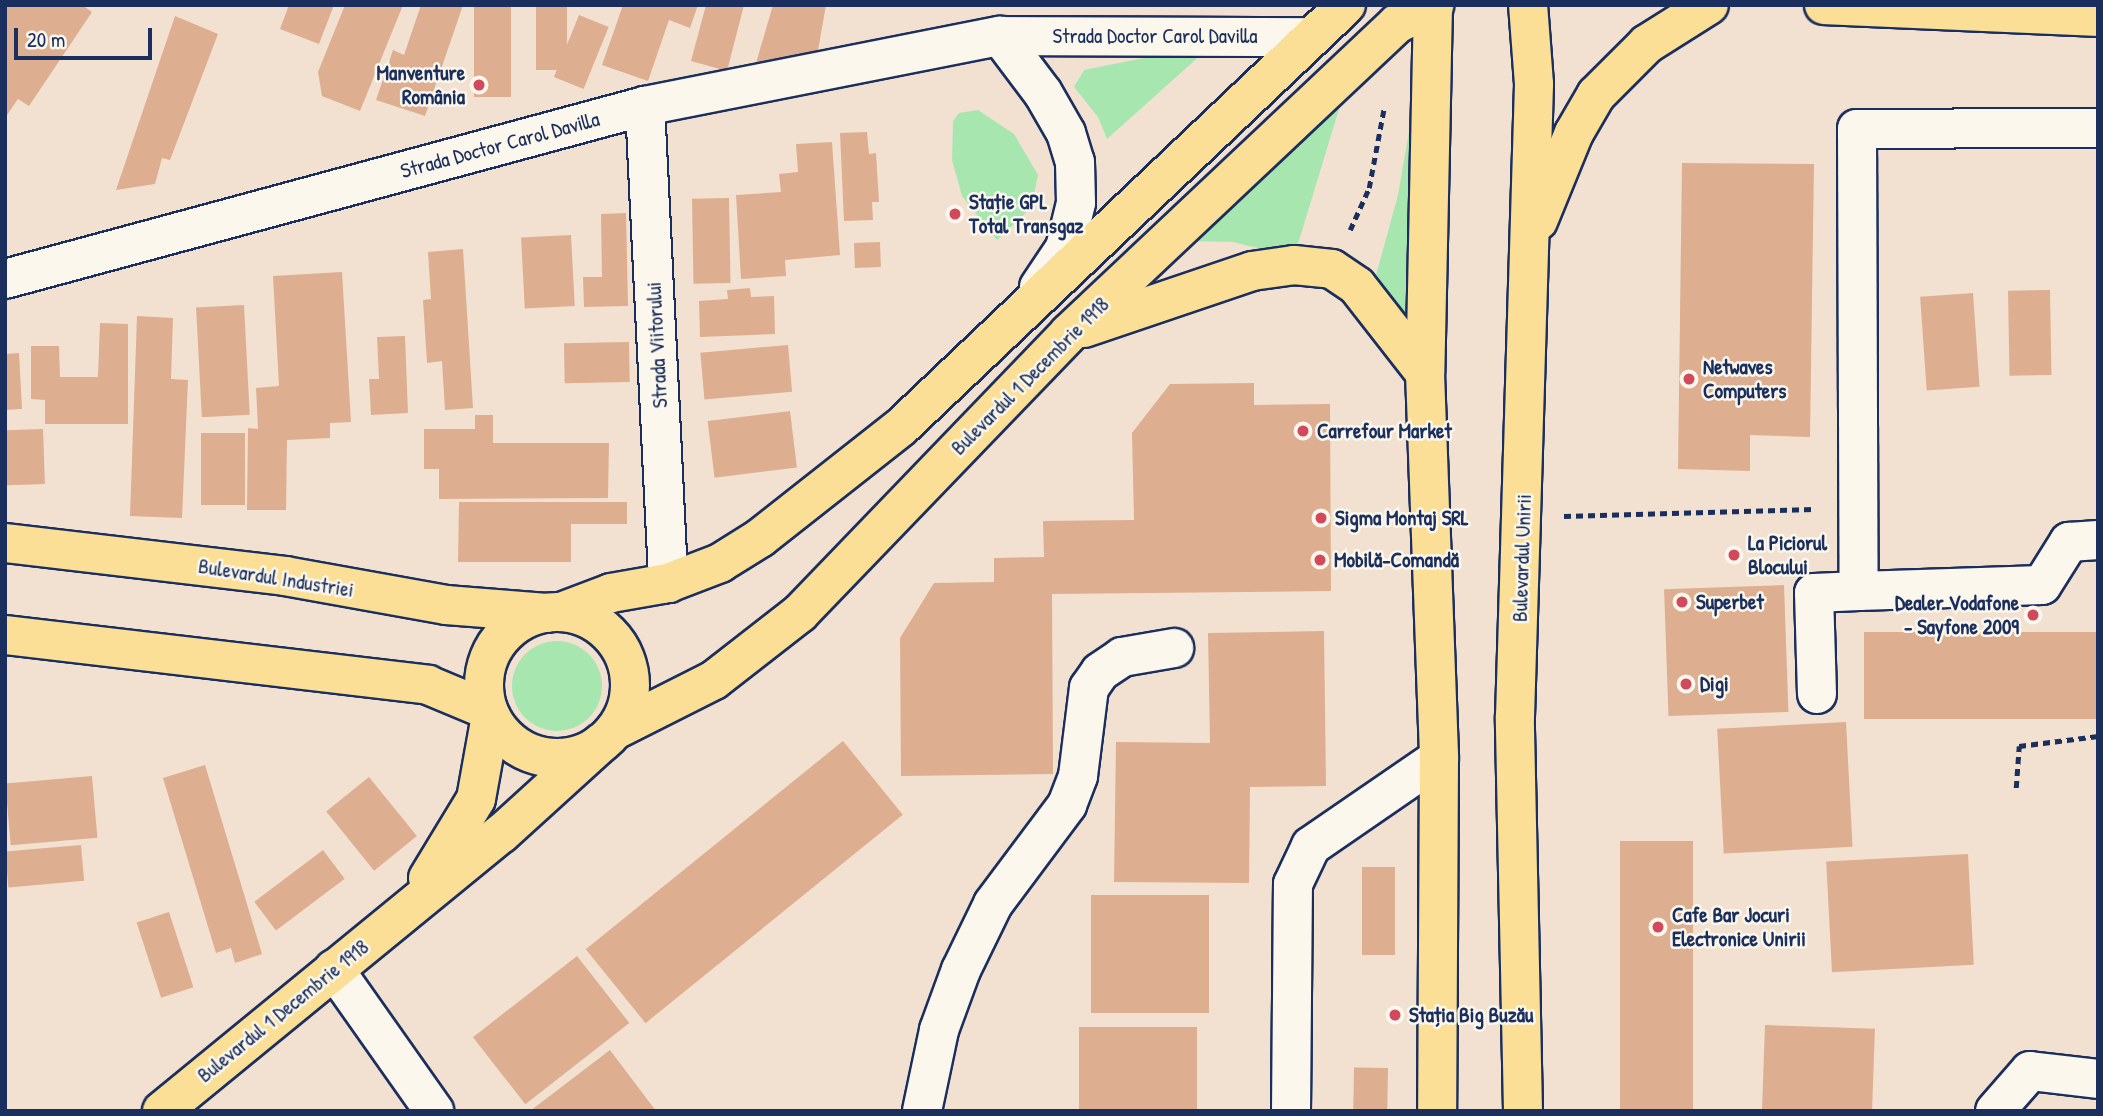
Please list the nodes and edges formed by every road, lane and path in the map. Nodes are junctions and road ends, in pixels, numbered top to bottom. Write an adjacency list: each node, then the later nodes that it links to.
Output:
1 (1346, 5): 8 (main road)
2 (1433, 5): 16 (main road, Bulevardul 1 Decembrie 1918); 17 (main road)
3 (1528, 5): 12 (main road, Bulevardul Unirii)
4 (1709, 5): 12 (main road)
5 (1825, 5): 6 (main road)
6 (2098, 17)
7 (1000, 36): 8 (street, Strada Doctor Carol Davilla); 10 (street, Strada Doctor Carol Davilla); 15 (street)
8 (1310, 37): 15 (main road)
9 (1385, 101): 13 (path)
10 (645, 106): 14 (street, Strada Doctor Carol Davilla); 22 (street, Strada Viitorului)
11 (2098, 128): 18 (street)
12 (1528, 246): 19 (main road, Bulevardul Unirii)
13 (1332, 270): 16 (main road); 17 (main road)
14 (5, 279)
15 (1019, 317): 22 (main road)
16 (1069, 333): 29 (main road, Bulevardul 1 Decembrie 1918)
17 (1425, 373): 31 (main road)
18 (1861, 508): 19 (path); 23 (street)
19 (1524, 517): 41 (main road, Bulevardul Unirii)
20 (2098, 540): 23 (street)
21 (5, 543): 24 (main road, Bulevardul Industriei)
22 (668, 583): 24 (main road)
23 (1860, 591): 27 (street)
24 (554, 612): 28 (main road); 29 (main road)
25 (5, 635): 28 (main road)
26 (1174, 648): 38 (street)
27 (1817, 694)
28 (489, 713): 29 (main road); 33 (main road, Bulevardul 1 Decembrie 1918)
29 (608, 736): 33 (main road, Bulevardul 1 Decembrie 1918)
30 (2098, 736): 32 (path)
31 (1438, 758): 39 (street); 40 (main road)
32 (2016, 788)
33 (406, 912): 34 (main road, Bulevardul 1 Decembrie 1918)
34 (334, 969): 36 (main road, Bulevardul 1 Decembrie 1918); 37 (street)
35 (2098, 1079): 42 (street)
36 (162, 1111)
37 (434, 1111)
38 (922, 1111)
39 (1291, 1111)
40 (1437, 1111)
41 (1524, 1111)
42 (1995, 1111)

